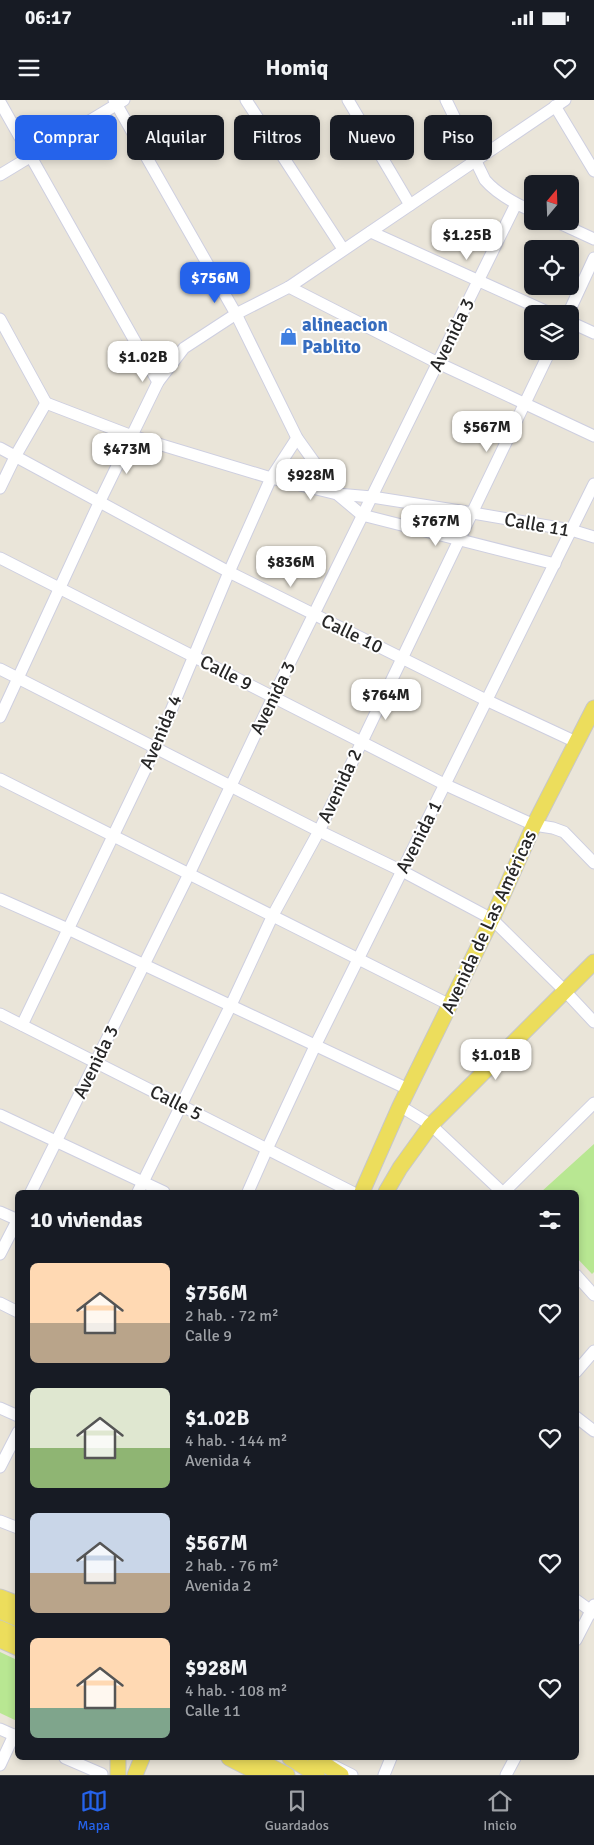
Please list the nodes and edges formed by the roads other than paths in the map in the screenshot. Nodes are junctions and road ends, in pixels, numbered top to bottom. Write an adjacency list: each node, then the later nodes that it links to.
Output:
1 (246, 100): 22 (street)
2 (348, 100): 17 (street)
3 (446, 100): 8 (street)
4 (0, 102): 9 (street)
5 (118, 102): 7 (street); 28 (street)
6 (560, 103): 10 (street); 14 (street)
7 (98, 115)
8 (454, 115)
9 (15, 128)
10 (492, 149)
11 (27, 160): 15 (street)
12 (34, 160): 34 (street)
13 (476, 160): 16 (street); 17 (street)
14 (594, 171)
15 (0, 175)
16 (516, 204): 18 (street); 24 (street, Avenida 3)
17 (410, 205): 20 (street)
18 (524, 208)
19 (574, 230): 21 (street)
20 (371, 232): 22 (street); 24 (street)
21 (594, 239)
22 (343, 249): 25 (street)
23 (594, 258): 27 (street)
24 (478, 281): 26 (street); 33 (street, Avenida 3)
25 (289, 286): 28 (street); 33 (street)
26 (532, 305)
27 (572, 305)
28 (236, 314): 34 (street); 39 (street)
29 (0, 319): 35 (street)
30 (579, 326): 31 (street)
31 (594, 333)
32 (546, 360): 36 (street, Avenida 2)
33 (438, 363): 36 (street); 46 (street, Avenida 3)
34 (158, 382): 37 (street)
35 (46, 403): 37 (street, Calle 11); 41 (street)
36 (525, 403): 38 (street); 48 (street, Avenida 2)
37 (132, 436): 42 (street, Calle 11); 47 (street)
38 (594, 436)
39 (297, 438): 42 (street, Avenida 4); 45 (street)
40 (0, 448): 41 (street, Calle 10)
41 (16, 455): 44 (street); 47 (street, Calle 10)
42 (271, 478): 45 (street, Calle 11); 55 (street, Avenida 4)
43 (594, 484): 50 (street, Avenida 1)
44 (0, 488)
45 (337, 494): 46 (street, Calle 11); 49 (street)
46 (372, 497): 48 (street, Calle 11); 49 (street, Avenida 3)
47 (99, 503): 55 (street, Calle 10); 56 (street)
48 (473, 513): 50 (street, Calle 11); 52 (street, Avenida 2)
49 (362, 515): 52 (street); 57 (street, Avenida 3)
50 (571, 530): 51 (street, Calle 11); 54 (street, Avenida 1)
51 (594, 537)
52 (460, 540): 54 (street); 59 (street, Avenida 2)
53 (0, 558): 56 (street, Calle 9)
54 (554, 564): 63 (street, Avenida 1)
55 (229, 572): 57 (street, Calle 10); 58 (street, Avenida 4)
56 (60, 588): 58 (street, Calle 9); 61 (street)
57 (313, 615): 59 (street, Calle 10); 62 (street, Avenida 3)
58 (193, 656): 62 (street, Calle 9); 68 (street, Avenida 4)
59 (402, 658): 63 (street, Calle 10); 66 (street, Avenida 2)
60 (0, 669): 61 (street)
61 (19, 679): 65 (street); 68 (street)
62 (273, 697): 66 (street, Calle 9); 71 (street, Avenida 3)
63 (486, 700): 67 (street, Calle 10); 70 (street, Avenida 1)
64 (594, 708): 67 (main road, Avenida de Las Américas)
65 (0, 717)
66 (360, 742): 70 (street, Calle 9); 73 (street, Avenida 2)
67 (576, 742): 72 (main road, Avenida de Las Américas)
68 (155, 749): 71 (street); 74 (street, Avenida 4)
69 (0, 779): 74 (street)
70 (446, 785): 72 (street, Calle 9); 76 (street, Avenida 1)
71 (230, 786): 73 (street); 77 (street, Avenida 3)
72 (534, 825): 75 (street, Calle 9); 80 (main road, Avenida de Las Américas)
73 (318, 831): 76 (street); 79 (street, Avenida 2)
74 (113, 836): 77 (street); 81 (street, Avenida 4)
75 (594, 863)
76 (402, 871): 80 (street); 82 (street, Avenida 1)
77 (189, 874): 79 (street); 84 (street, Avenida 3)
78 (0, 899): 81 (street)
79 (273, 915): 82 (street); 86 (street, Avenida 2)
80 (492, 919): 85 (street); 87 (main road, Avenida de Las Américas)
81 (68, 929): 84 (street); 90 (street, Avenida 4)
82 (360, 959): 87 (street); 91 (street, Avenida 1)
83 (594, 962): 85 (main road)
84 (144, 965): 86 (street); 92 (street, Avenida 3)
85 (565, 991): 89 (street); 98 (main road)
86 (231, 1005): 91 (street); 95 (street, Avenida 2)
87 (450, 1005): 93 (main road, Avenida de Las Américas)
88 (0, 1015): 90 (street, Calle 5)
89 (594, 1022)
90 (22, 1025): 92 (street, Calle 5)
91 (316, 1044): 93 (street); 100 (street, Avenida 1)
92 (96, 1063): 95 (street, Calle 5); 99 (street, Avenida 3)
93 (408, 1089): 96 (main road, Avenida de Las Américas)
94 (594, 1103): 108 (street)
95 (182, 1106): 100 (street, Calle 5); 101 (street, Avenida 2)
96 (400, 1106): 98 (street); 105 (main road, Avenida de Las Américas)
97 (0, 1115): 99 (street)
98 (431, 1125): 106 (main road); 107 (street)
99 (56, 1143): 101 (street); 102 (street, Avenida 3)
100 (267, 1149): 103 (street, Avenida 1); 104 (street, Calle 5)
101 (140, 1188)
102 (32, 1190)
103 (249, 1190)
104 (348, 1190)
105 (363, 1190)
106 (387, 1190)
107 (501, 1190)
108 (505, 1190)
109 (0, 1212): 110 (street)
110 (15, 1218)
111 (15, 1223): 112 (street)
112 (0, 1254)
113 (579, 1278): 114 (street)
114 (594, 1295)
115 (0, 1303): 116 (street)
116 (15, 1310)
117 (594, 1352): 118 (street)
118 (579, 1369)
119 (0, 1408): 120 (street)
120 (15, 1415)
121 (579, 1418): 122 (street)
122 (594, 1431)
123 (15, 1438): 124 (street)
124 (0, 1467)
125 (0, 1521): 126 (street)
126 (15, 1527)
127 (0, 1596): 129 (main road)
128 (579, 1602): 130 (street)
129 (15, 1603)
130 (593, 1610): 135 (street)
131 (0, 1611): 132 (main road)
132 (15, 1618)
133 (0, 1628): 134 (main road)
134 (15, 1635)
135 (579, 1635)
136 (0, 1640): 137 (main road)
137 (15, 1647)
138 (0, 1729): 139 (street)
139 (15, 1736)
140 (15, 1738): 149 (street)
141 (70, 1760): 151 (street)
142 (118, 1760): 152 (main road)
143 (141, 1760): 153 (main road)
144 (233, 1760): 154 (main road)
145 (258, 1760): 155 (main road)
146 (298, 1760): 150 (main road)
147 (390, 1760): 158 (street)
148 (515, 1760): 159 (street)
149 (0, 1765)
150 (318, 1765): 156 (main road); 157 (street)
151 (102, 1774)
152 (118, 1775)
153 (135, 1775)
154 (262, 1775)
155 (287, 1775)
156 (341, 1775)
157 (352, 1775)
158 (384, 1775)
159 (506, 1775)

